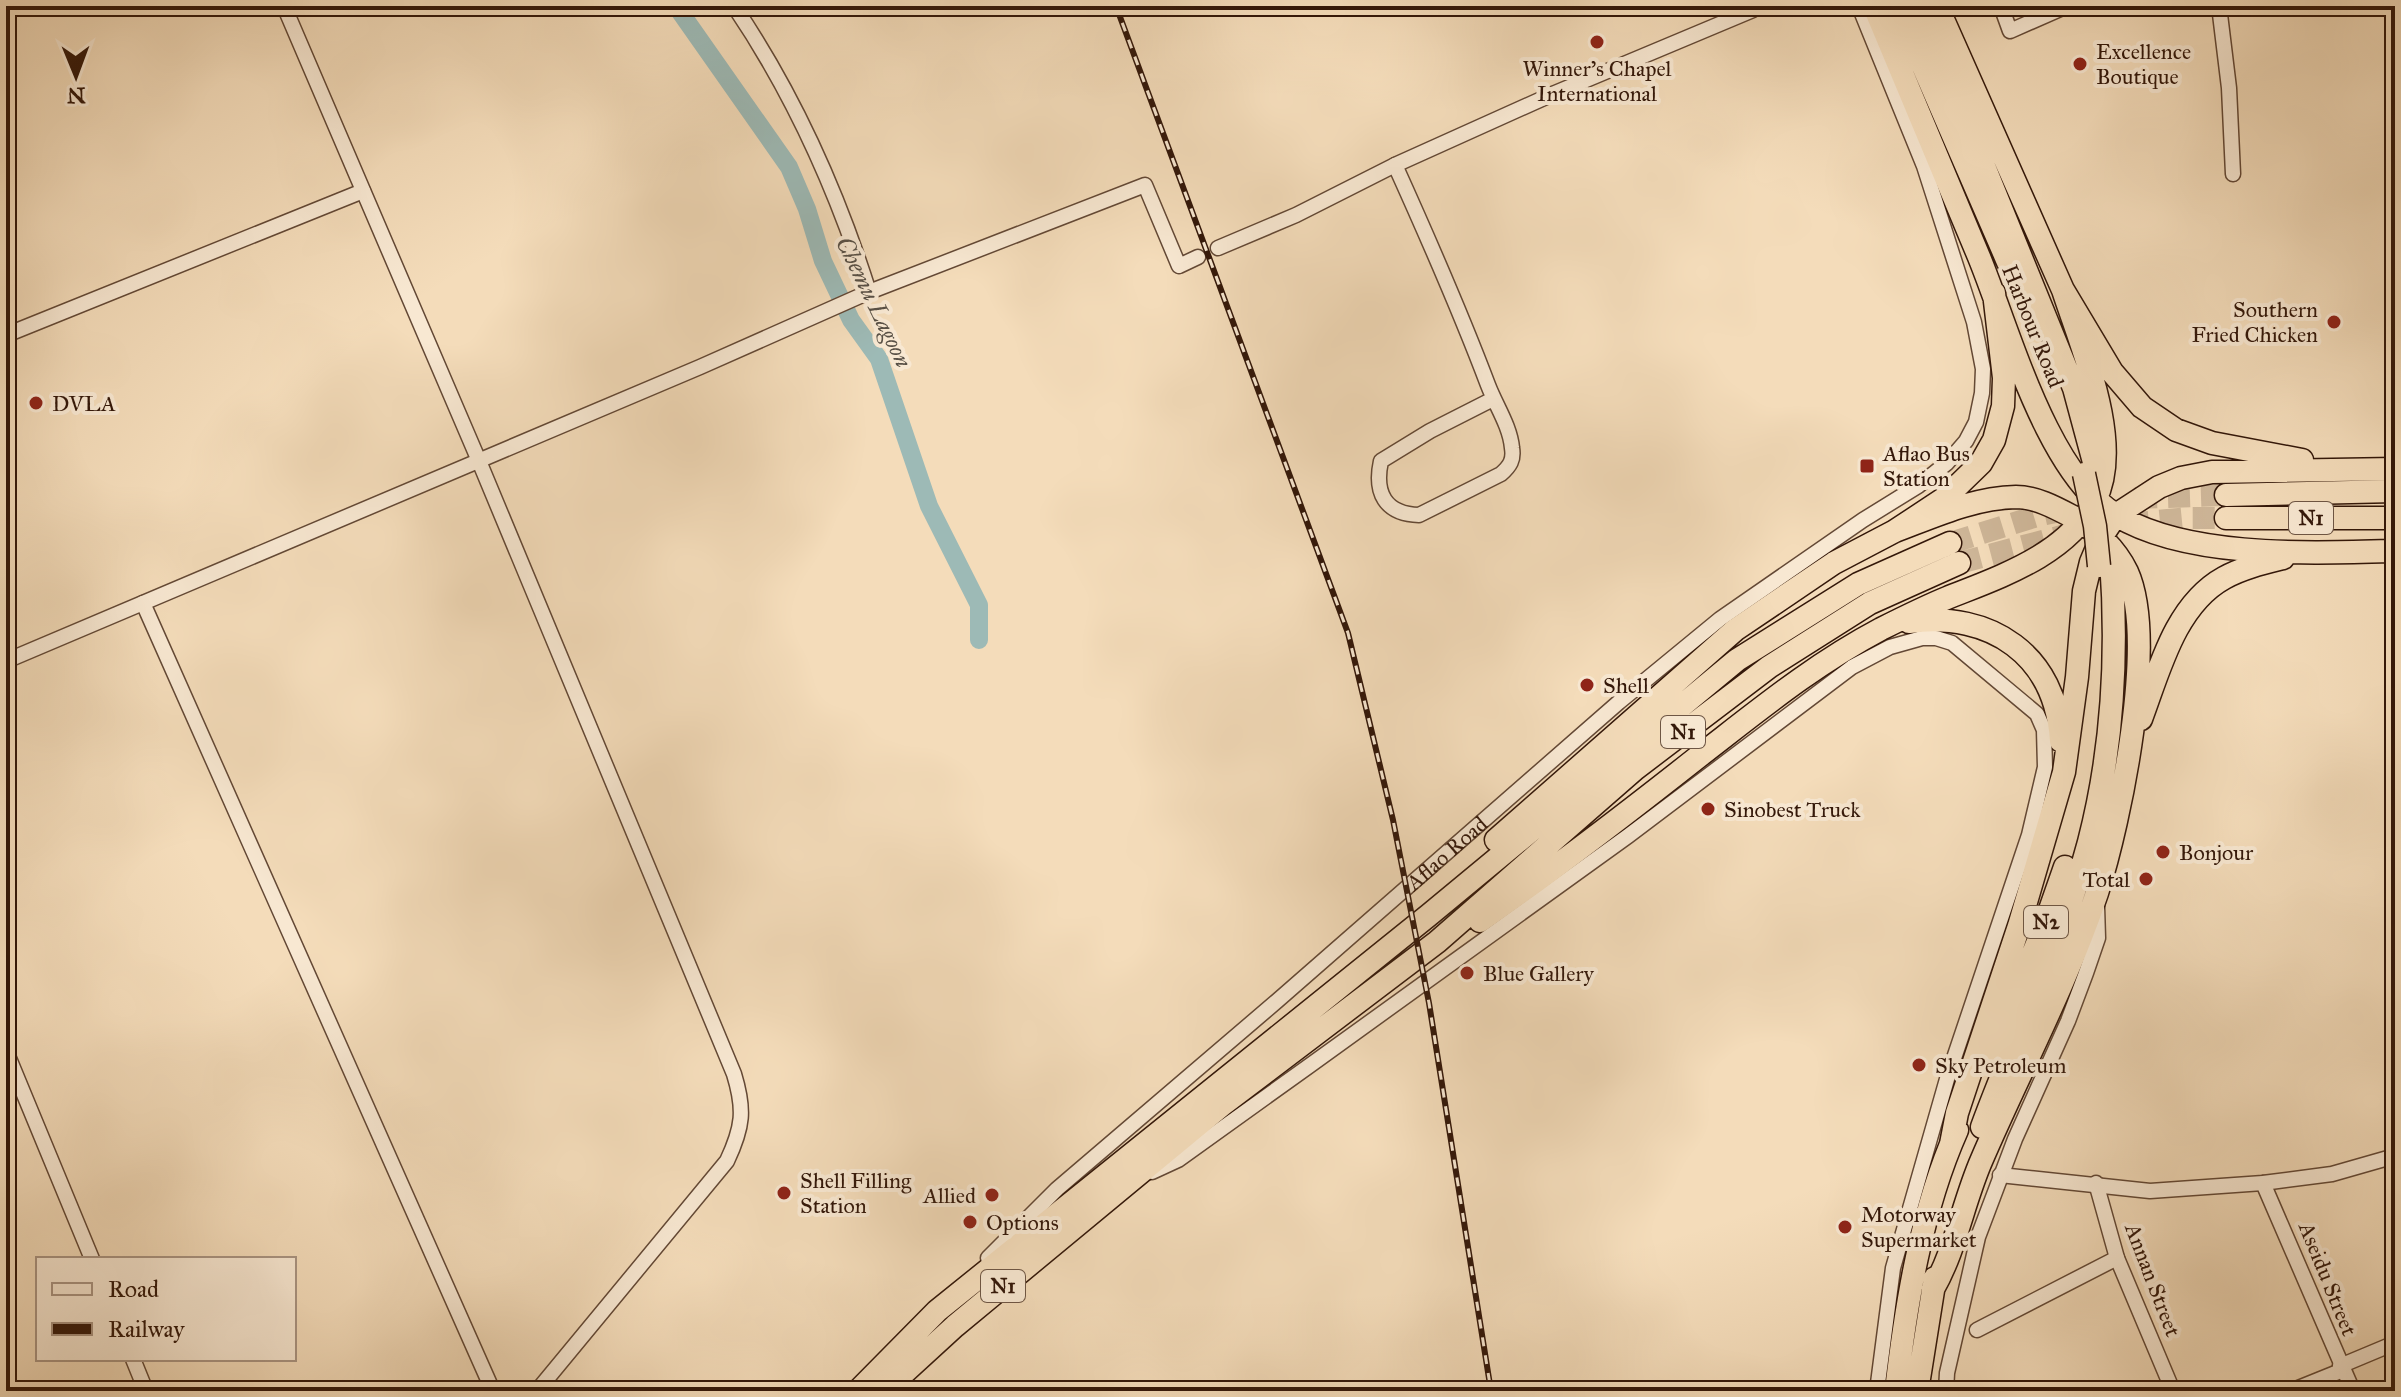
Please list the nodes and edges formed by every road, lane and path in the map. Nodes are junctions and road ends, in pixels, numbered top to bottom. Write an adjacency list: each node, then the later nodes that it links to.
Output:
1 (284, 6): 14 (street)
2 (734, 6): 18 (street)
3 (1859, 6): 56 (street, Aflao Road / N1)
4 (1874, 6): 19 (highway)
5 (1897, 6): 39 (highway, Harbour Road, bridge)
6 (1919, 6): 39 (highway, Harbour Road)
7 (1937, 6): 17 (highway)
8 (2001, 6): 9 (street)
9 (2067, 6)
10 (2219, 6): 13 (street)
11 (1753, 10): 12 (street)
12 (1395, 165): 15 (street); 21 (street)
13 (2233, 174)
14 (363, 191): 20 (street); 22 (street)
15 (1218, 248)
16 (1198, 257): 18 (street)
17 (2063, 290): 23 (highway); 27 (highway)
18 (869, 292): 22 (street)
19 (1994, 293): 27 (highway); 32 (highway)
20 (6, 335)
21 (1493, 399): 21 (street)
22 (479, 461): 36 (street); 63 (street)
23 (2363, 469): 24 (highway); 28 (highway)
24 (2395, 469)
25 (2395, 491): 26 (highway, N1)
26 (2226, 495)
27 (2096, 499): 28 (highway); 31 (highway)
28 (2116, 515): 33 (highway); 35 (highway)
29 (2226, 518): 30 (highway, N1)
30 (2395, 518)
31 (2081, 521): 32 (highway); 33 (highway); 37 (highway)
32 (1895, 531): 43 (highway)
33 (2102, 536): 40 (highway); 41 (highway)
34 (2395, 551): 35 (highway)
35 (2300, 554): 40 (highway)
36 (143, 603): 38 (street); 62 (street)
37 (1881, 629): 41 (highway); 44 (highway)
38 (6, 661)
39 (2108, 663): 45 (highway, N2)
40 (2131, 747): 42 (highway)
41 (2064, 772): 47 (highway)
42 (2096, 894): 49 (street); 55 (highway)
43 (1429, 915): 44 (highway, Aflao Road / N1); 56 (highway, Aflao Road / N1)
44 (1437, 942): 52 (highway, Aflao Road / N1)
45 (2002, 1049): 47 (highway, N2); 55 (highway, N2)
46 (6, 1051): 53 (street)
47 (1951, 1144): 67 (highway, N2)
48 (2395, 1157): 51 (street)
49 (2000, 1175): 50 (street); 69 (street)
50 (2096, 1183): 51 (street); 54 (street, Annan Street)
51 (2263, 1183): 60 (street, Aseidu Street)
52 (1126, 1184): 65 (highway, Aflao Road / N1); 66 (street, Aflao Road)
53 (91, 1257)
54 (2117, 1258): 57 (street); 70 (street, Annan Street)
55 (1933, 1289): 68 (highway, N2)
56 (937, 1311): 64 (highway, Aflao Road / N1)
57 (1977, 1330)
58 (2395, 1343): 60 (street)
59 (134, 1361): 61 (street)
60 (2341, 1368): 71 (street); 72 (street, Aseidu Street)
61 (146, 1391)
62 (493, 1391)
63 (537, 1391)
64 (858, 1391)
65 (884, 1391)
66 (1877, 1391)
67 (1896, 1391)
68 (1917, 1391)
69 (1946, 1391)
70 (2173, 1391)
71 (2291, 1391)
72 (2353, 1391)

